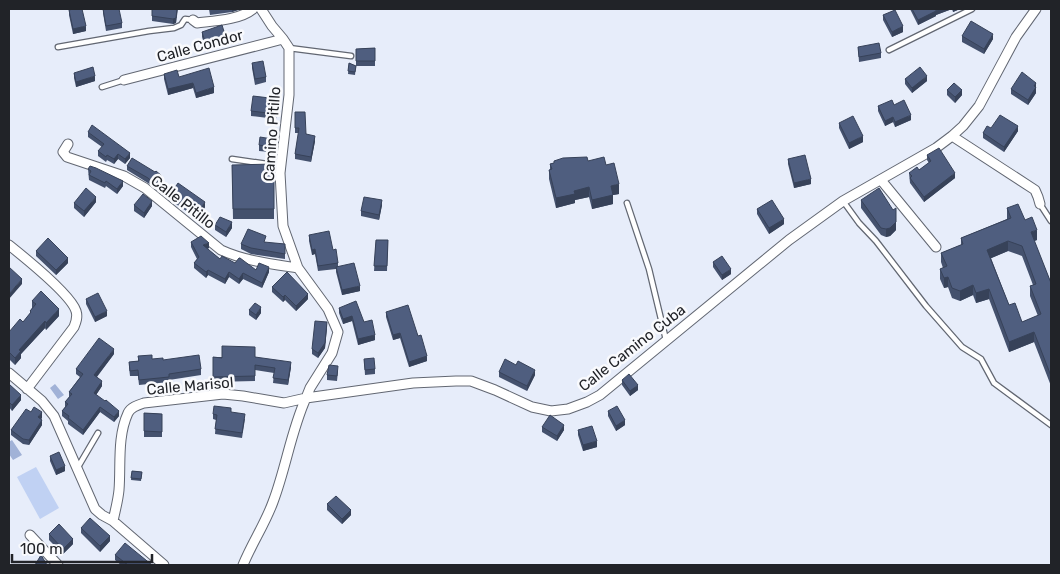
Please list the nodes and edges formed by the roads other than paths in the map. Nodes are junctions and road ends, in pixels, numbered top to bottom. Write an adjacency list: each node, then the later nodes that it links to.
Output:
1 (253, 9): 5 (street)
2 (261, 9): 6 (street)
3 (972, 9): 9 (lane)
4 (1036, 9): 13 (street, Calle Camino Cuba)
5 (192, 20): 7 (lane)
6 (283, 39): 8 (street); 11 (street, Calle Condor)
7 (58, 47)
8 (289, 48): 10 (lane); 16 (street, Camino Pitillo)
9 (889, 50)
10 (350, 56)
11 (124, 80): 12 (lane)
12 (102, 87)
13 (952, 136): 17 (street, Calle Camino Cuba); 20 (street)
14 (68, 144): 24 (street, Calle Pitillo)
15 (232, 159): 16 (lane)
16 (281, 166): 24 (street, Camino Pitillo)
17 (881, 180): 18 (street, Calle Camino Cuba); 23 (street)
18 (843, 201): 25 (street, Calle Camino Cuba); 29 (lane)
19 (627, 203): 25 (lane)
20 (1040, 204): 21 (lane)
21 (1051, 221)
22 (9, 245): 27 (street)
23 (936, 247)
24 (298, 268): 28 (street, Camino Pitillo)
25 (666, 340): 28 (street, Calle Camino Cuba)
26 (9, 373): 27 (street)
27 (27, 389): 31 (street)
28 (306, 398): 32 (street, Calle Marisol); 36 (street)
29 (1051, 425)
30 (98, 433): 31 (lane)
31 (78, 467): 32 (street)
32 (113, 521): 35 (street)
33 (30, 535): 34 (street)
34 (58, 565)
35 (164, 565)
36 (243, 565)

